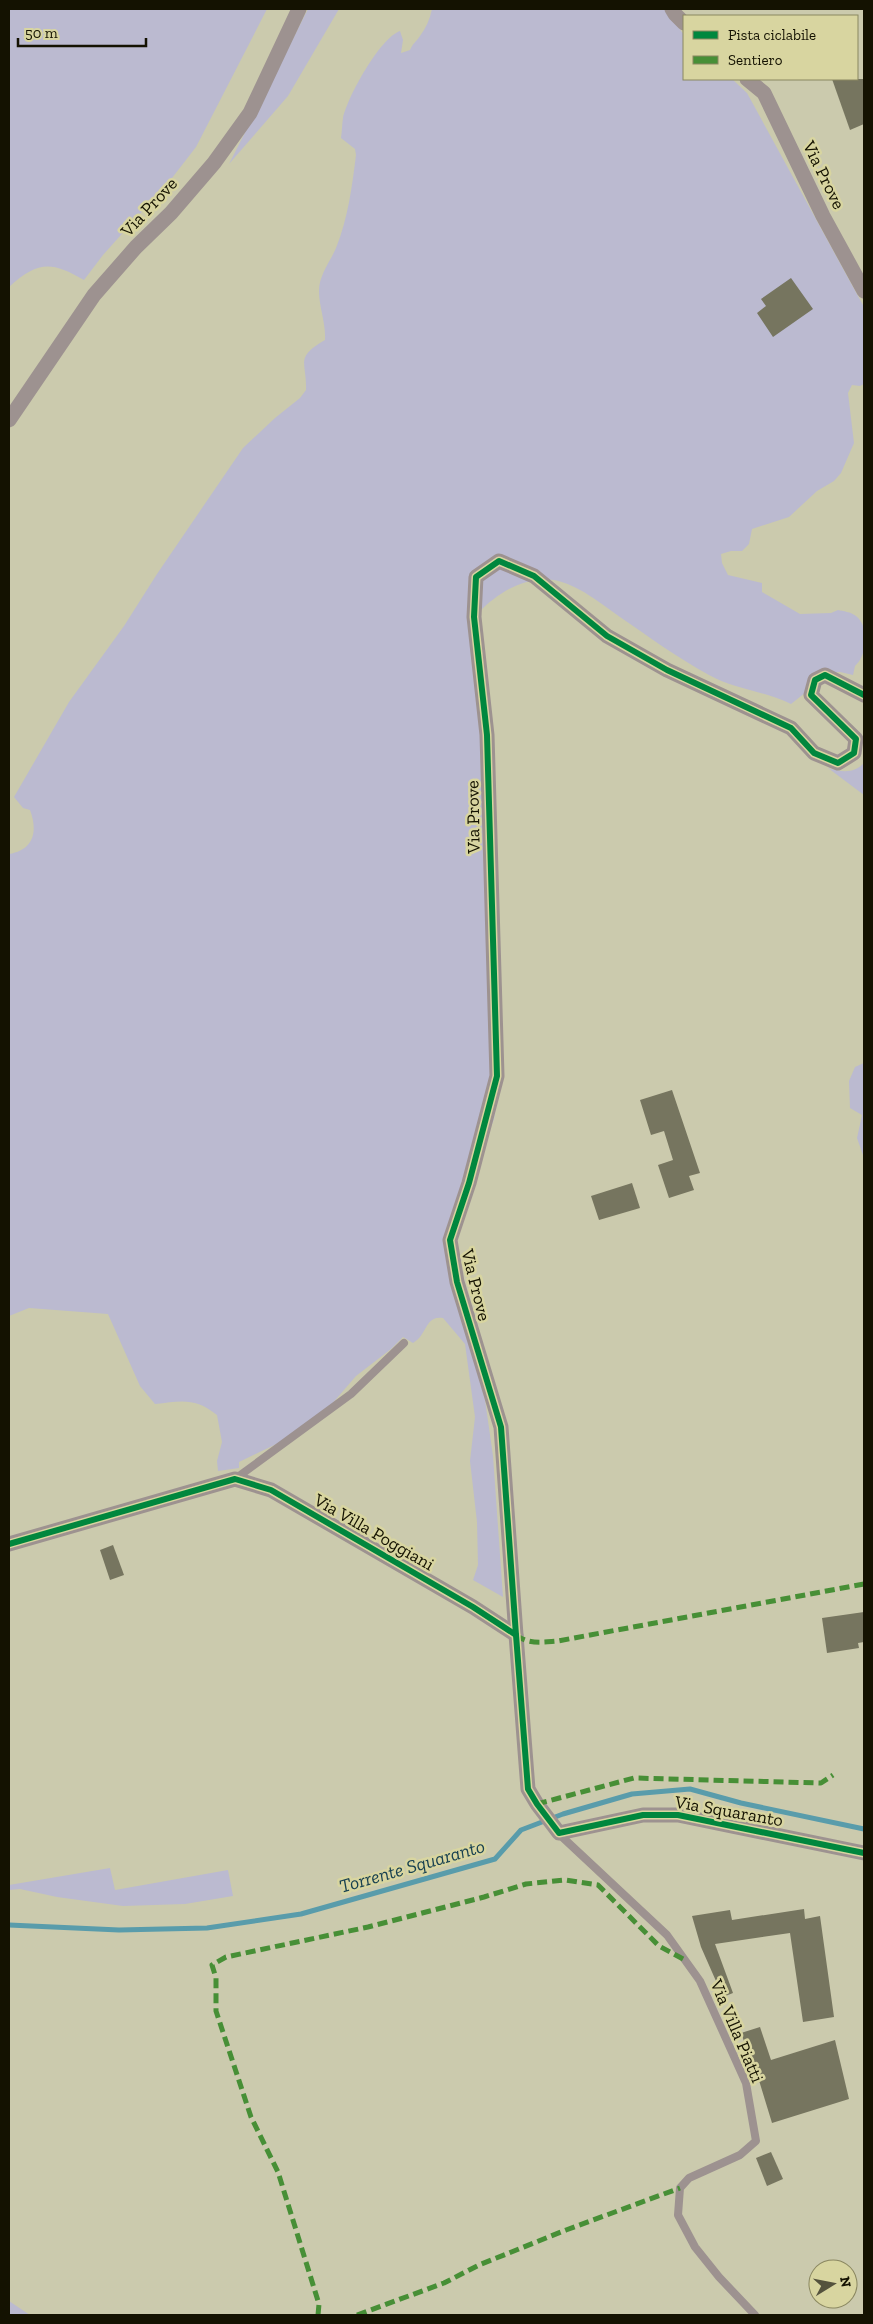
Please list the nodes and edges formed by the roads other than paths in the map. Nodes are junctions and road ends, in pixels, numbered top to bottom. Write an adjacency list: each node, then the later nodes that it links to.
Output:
1 (299, 9): 6 (street, Via Prove)
2 (672, 9): 3 (street)
3 (683, 22)
4 (748, 80): 5 (street, Via Prove)
5 (864, 291)
6 (9, 420)
7 (864, 695): 11 (street, Via Prove)
8 (404, 1343): 9 (lane)
9 (235, 1478): 10 (street); 11 (street, Via Villa Poggiani)
10 (9, 1544)
11 (516, 1635): 12 (street)
12 (559, 1833): 13 (street, Via Squaranto); 14 (lane, Via Villa Piatti)
13 (864, 1853)
14 (755, 2315)

